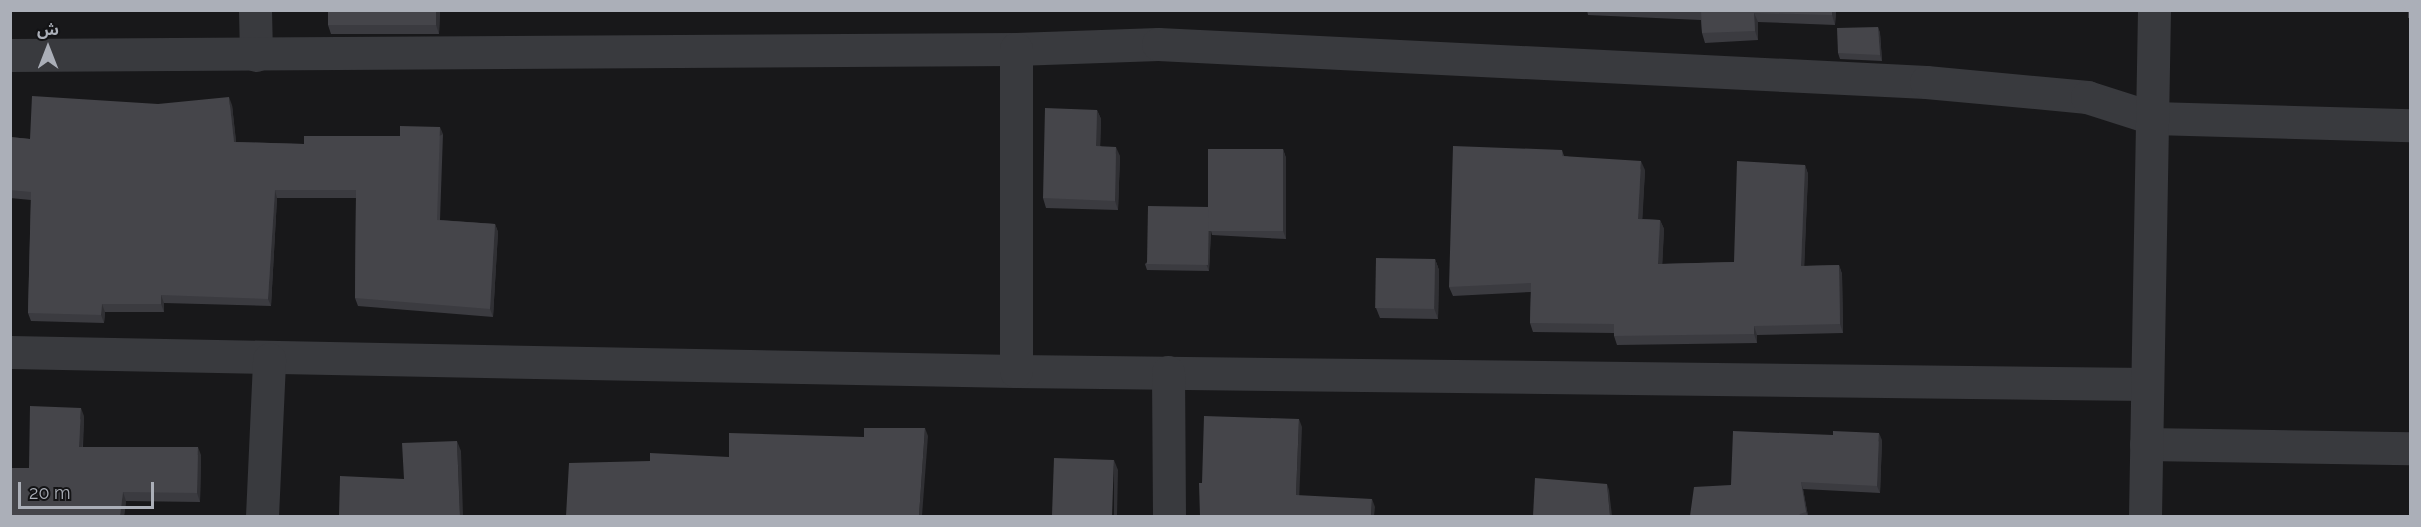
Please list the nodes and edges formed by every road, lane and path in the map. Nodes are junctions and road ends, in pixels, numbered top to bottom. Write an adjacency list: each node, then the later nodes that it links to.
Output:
1 (255, 10): 5 (street)
2 (2154, 10): 6 (street)
3 (1016, 49): 5 (street); 6 (street); 10 (street)
4 (10, 55): 5 (street)
5 (256, 55)
6 (2153, 118): 7 (street); 12 (street)
7 (2410, 125)
8 (10, 352): 9 (street)
9 (269, 359): 10 (street); 15 (street)
10 (1016, 371): 11 (street)
11 (1168, 372): 12 (street); 16 (street)
12 (2147, 384): 13 (street)
13 (2146, 444): 14 (street); 17 (street)
14 (2410, 448)
15 (262, 516)
16 (1169, 516)
17 (2145, 516)

